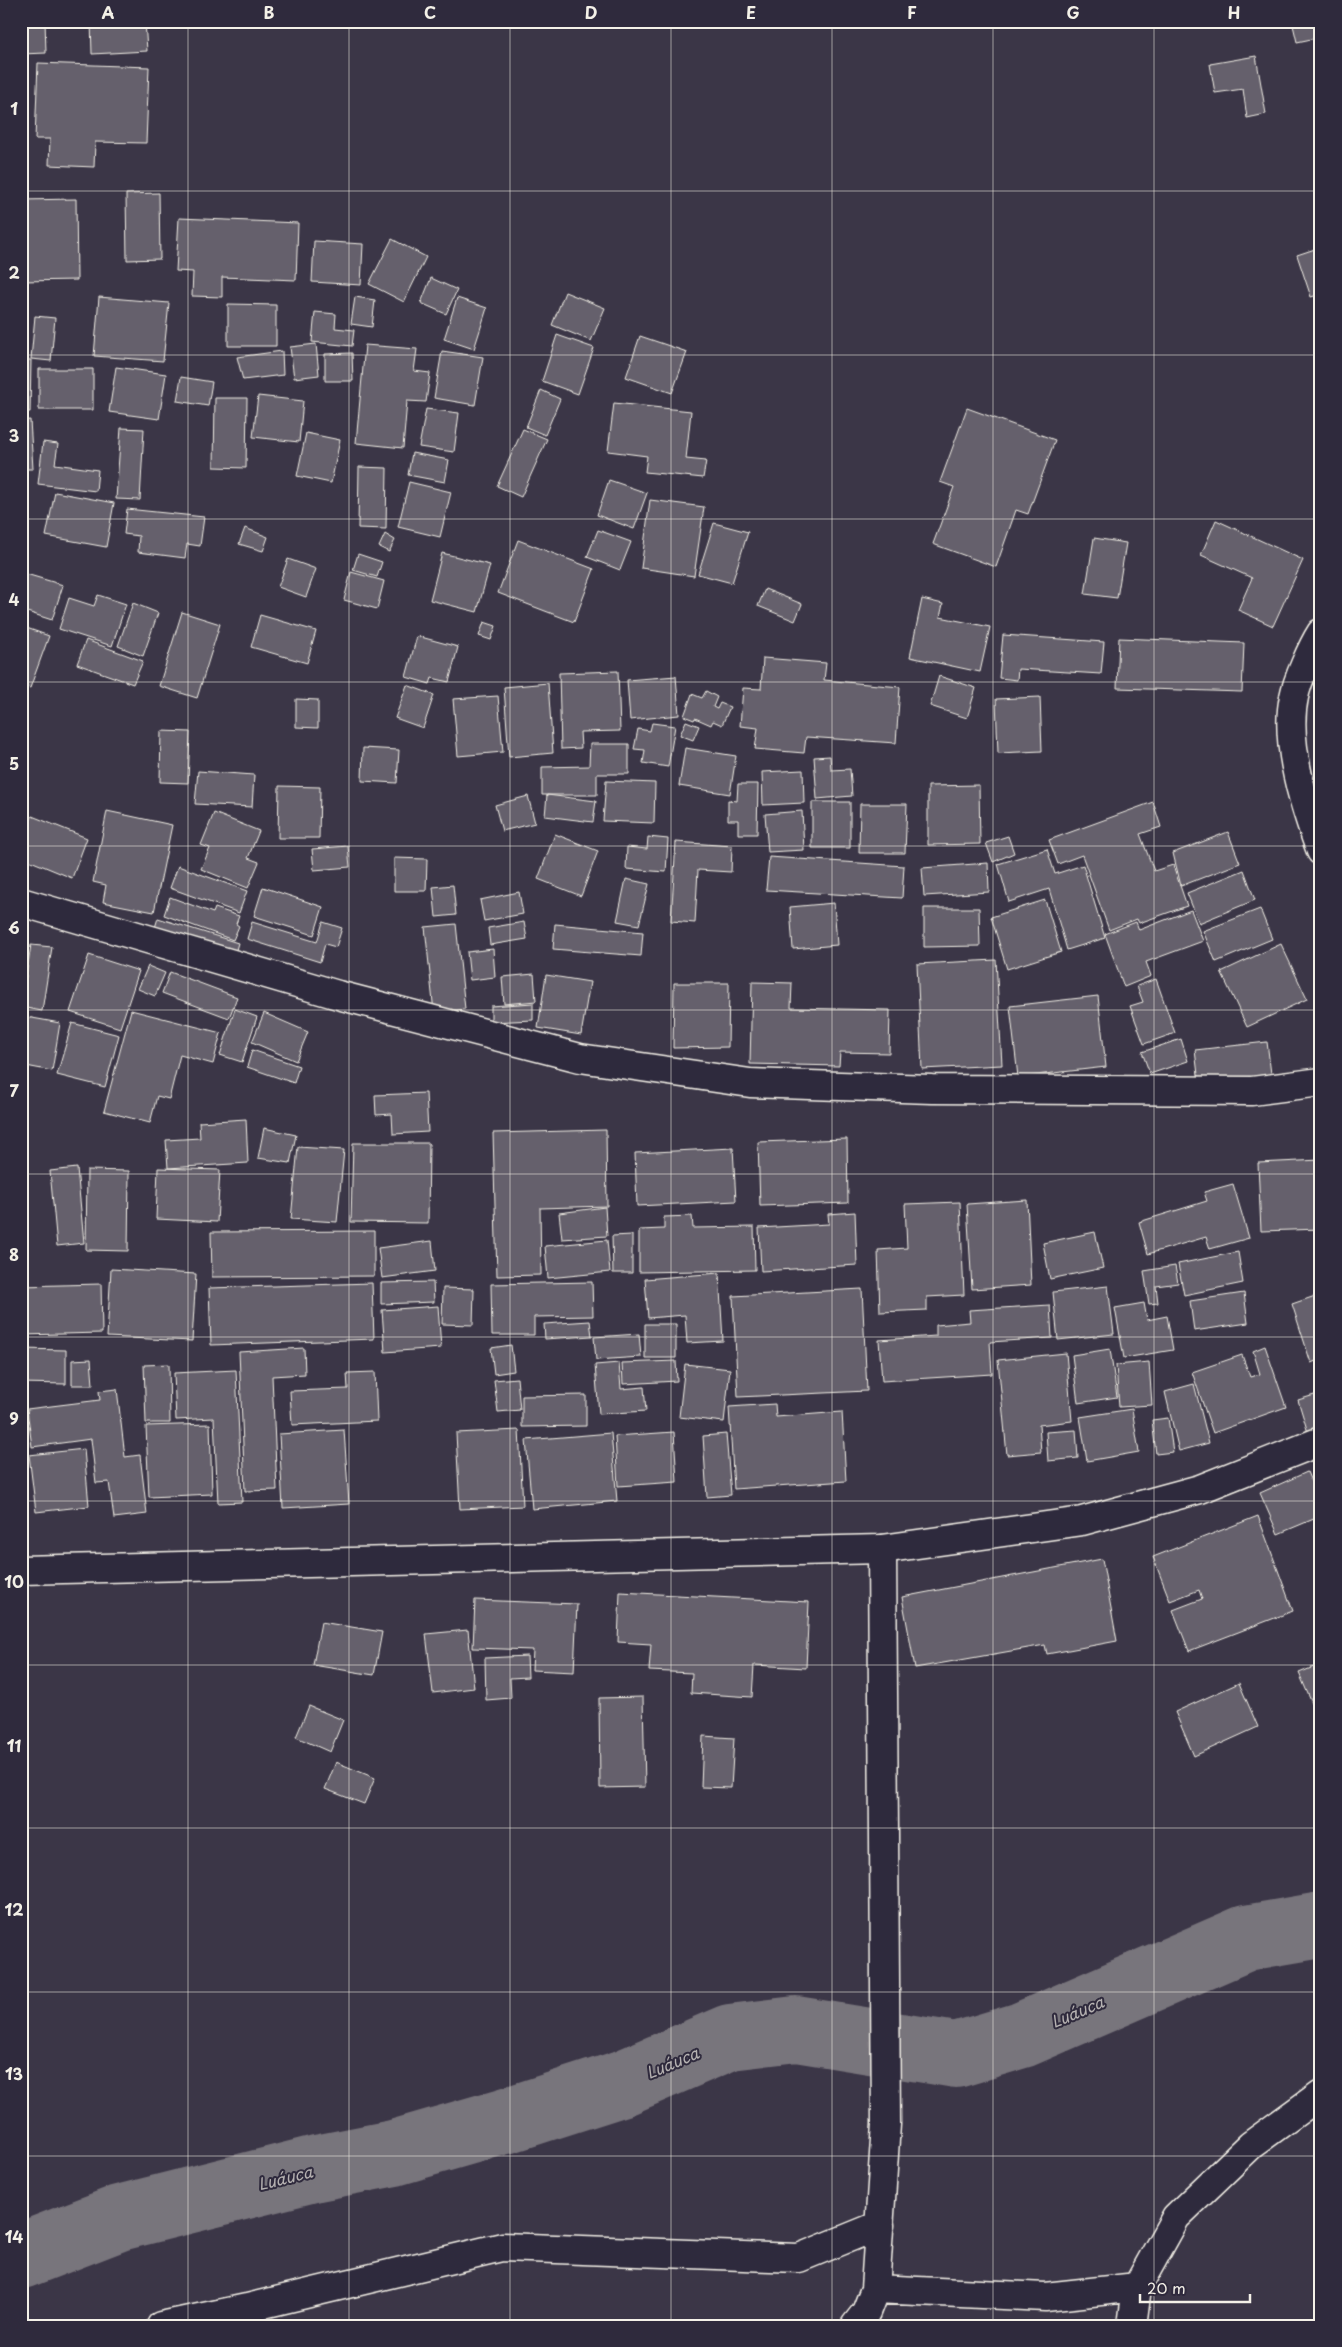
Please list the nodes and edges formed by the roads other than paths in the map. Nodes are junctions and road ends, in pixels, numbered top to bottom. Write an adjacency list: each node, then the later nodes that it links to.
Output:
1 (1321, 633): 2 (street)
2 (1321, 851)
3 (21, 902): 4 (street)
4 (1321, 1082)
5 (1321, 1441): 6 (street)
6 (882, 1549): 7 (street); 9 (street)
7 (21, 1570)
8 (1321, 2094): 10 (street)
9 (880, 2225): 11 (street); 12 (street)
10 (1137, 2287): 11 (street); 14 (street)
11 (876, 2289): 13 (street)
12 (161, 2326)
13 (855, 2326)
14 (1132, 2326)

